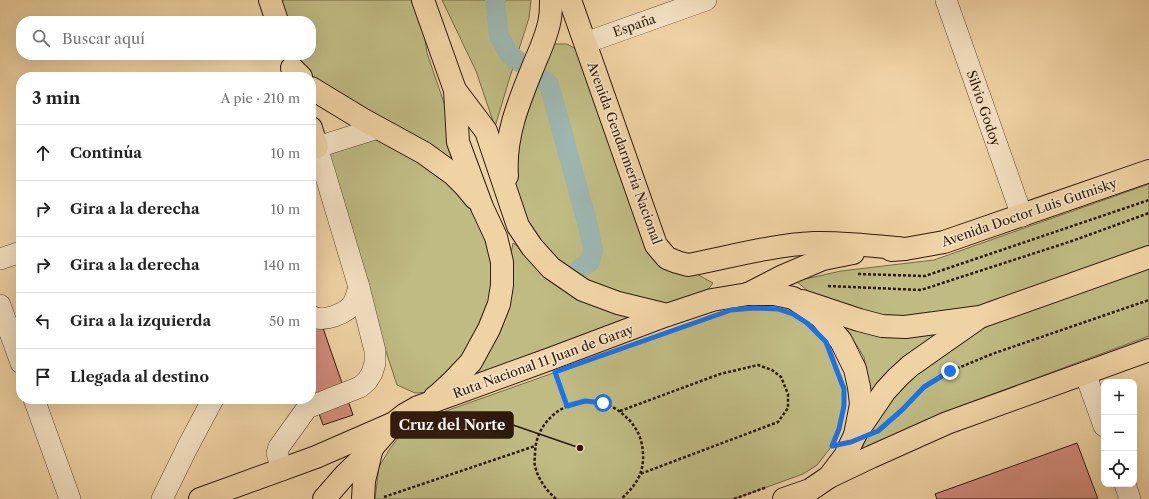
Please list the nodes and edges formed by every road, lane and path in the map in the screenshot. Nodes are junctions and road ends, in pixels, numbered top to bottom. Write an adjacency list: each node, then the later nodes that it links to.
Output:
1 (270, 0): 7 (main road)
2 (423, 0): 9 (main road, Ruta Nacional 11 Juan de Garay)
3 (551, 0): 15 (main road)
4 (570, 0): 8 (main road, Avenida Gendarmería Nacional)
5 (706, 0): 8 (street, España)
6 (946, 0): 18 (street, Silvio Godoy)
7 (275, 16)
8 (585, 43): 19 (main road, Avenida Gendarmería Nacional)
9 (455, 90): 15 (main road, Ruta Nacional 11 Juan de Garay); 16 (main road, Ruta Nacional 11 Juan de Garay)
10 (316, 91): 11 (main road)
11 (378, 128): 12 (street); 16 (main road)
12 (316, 141)
13 (316, 151): 24 (street)
14 (1149, 171): 18 (main road, Avenida Doctor Luis Gutnisky)
15 (508, 194): 29 (main road, Ruta Nacional 11 Juan de Garay)
16 (482, 207): 39 (main road, Ruta Nacional 11 Juan de Garay)
17 (1149, 213): 23 (path)
18 (1022, 216): 19 (main road, Avenida Doctor Luis Gutnisky)
19 (906, 249): 25 (main road, Avenida Doctor Luis Gutnisky)
20 (16, 254): 22 (street)
21 (1149, 257): 30 (main road)
22 (0, 259)
23 (826, 286)
24 (359, 287): 31 (street); 47 (street)
25 (748, 294): 26 (main road, Ruta Nacional 11 Juan de Garay); 29 (main road, Ruta Nacional 11 Juan de Garay)
26 (793, 298): 30 (main road); 44 (main road, Ruta Nacional 11 Juan de Garay)
27 (1149, 300): 41 (path)
28 (0, 305): 32 (street)
29 (667, 315): 34 (main road, Ruta Nacional 11 Juan de Garay)
30 (980, 317): 44 (main road)
31 (316, 318)
32 (16, 349)
33 (1149, 350): 35 (main road)
34 (550, 359): 38 (path); 39 (main road, Ruta Nacional 11 Juan de Garay)
35 (1085, 373): 42 (street); 49 (main road)
36 (36, 404): 54 (street)
37 (210, 404): 55 (street)
38 (567, 406): 40 (path); 45 (path)
39 (418, 407): 43 (main road, Ruta Nacional 11 Juan de Garay)
40 (620, 411): 48 (path); 48 (path)
41 (892, 418)
42 (1101, 418)
43 (394, 423): 46 (main road, Ruta Nacional 11 Juan de Garay); 47 (main road)
44 (855, 435): 49 (main road, Ruta Nacional 11 Juan de Garay)
45 (535, 446): 53 (path); 59 (path)
46 (372, 448): 57 (main road, Ruta Nacional 11 Juan de Garay); 58 (main road, Ruta Nacional 11 Juan de Garay)
47 (282, 470): 56 (main road)
48 (640, 474): 60 (path)
49 (829, 477): 52 (main road, Ruta Nacional 11 Juan de Garay)
50 (1126, 487): 62 (street)
51 (776, 493): 52 (main road, Ruta Nacional 11 Juan de Garay); 61 (path)
52 (806, 495)
53 (384, 496)
54 (70, 499)
55 (162, 499)
56 (200, 499)
57 (324, 499)
58 (363, 499)
59 (555, 499)
60 (621, 499)
61 (734, 499)
62 (1130, 499)

